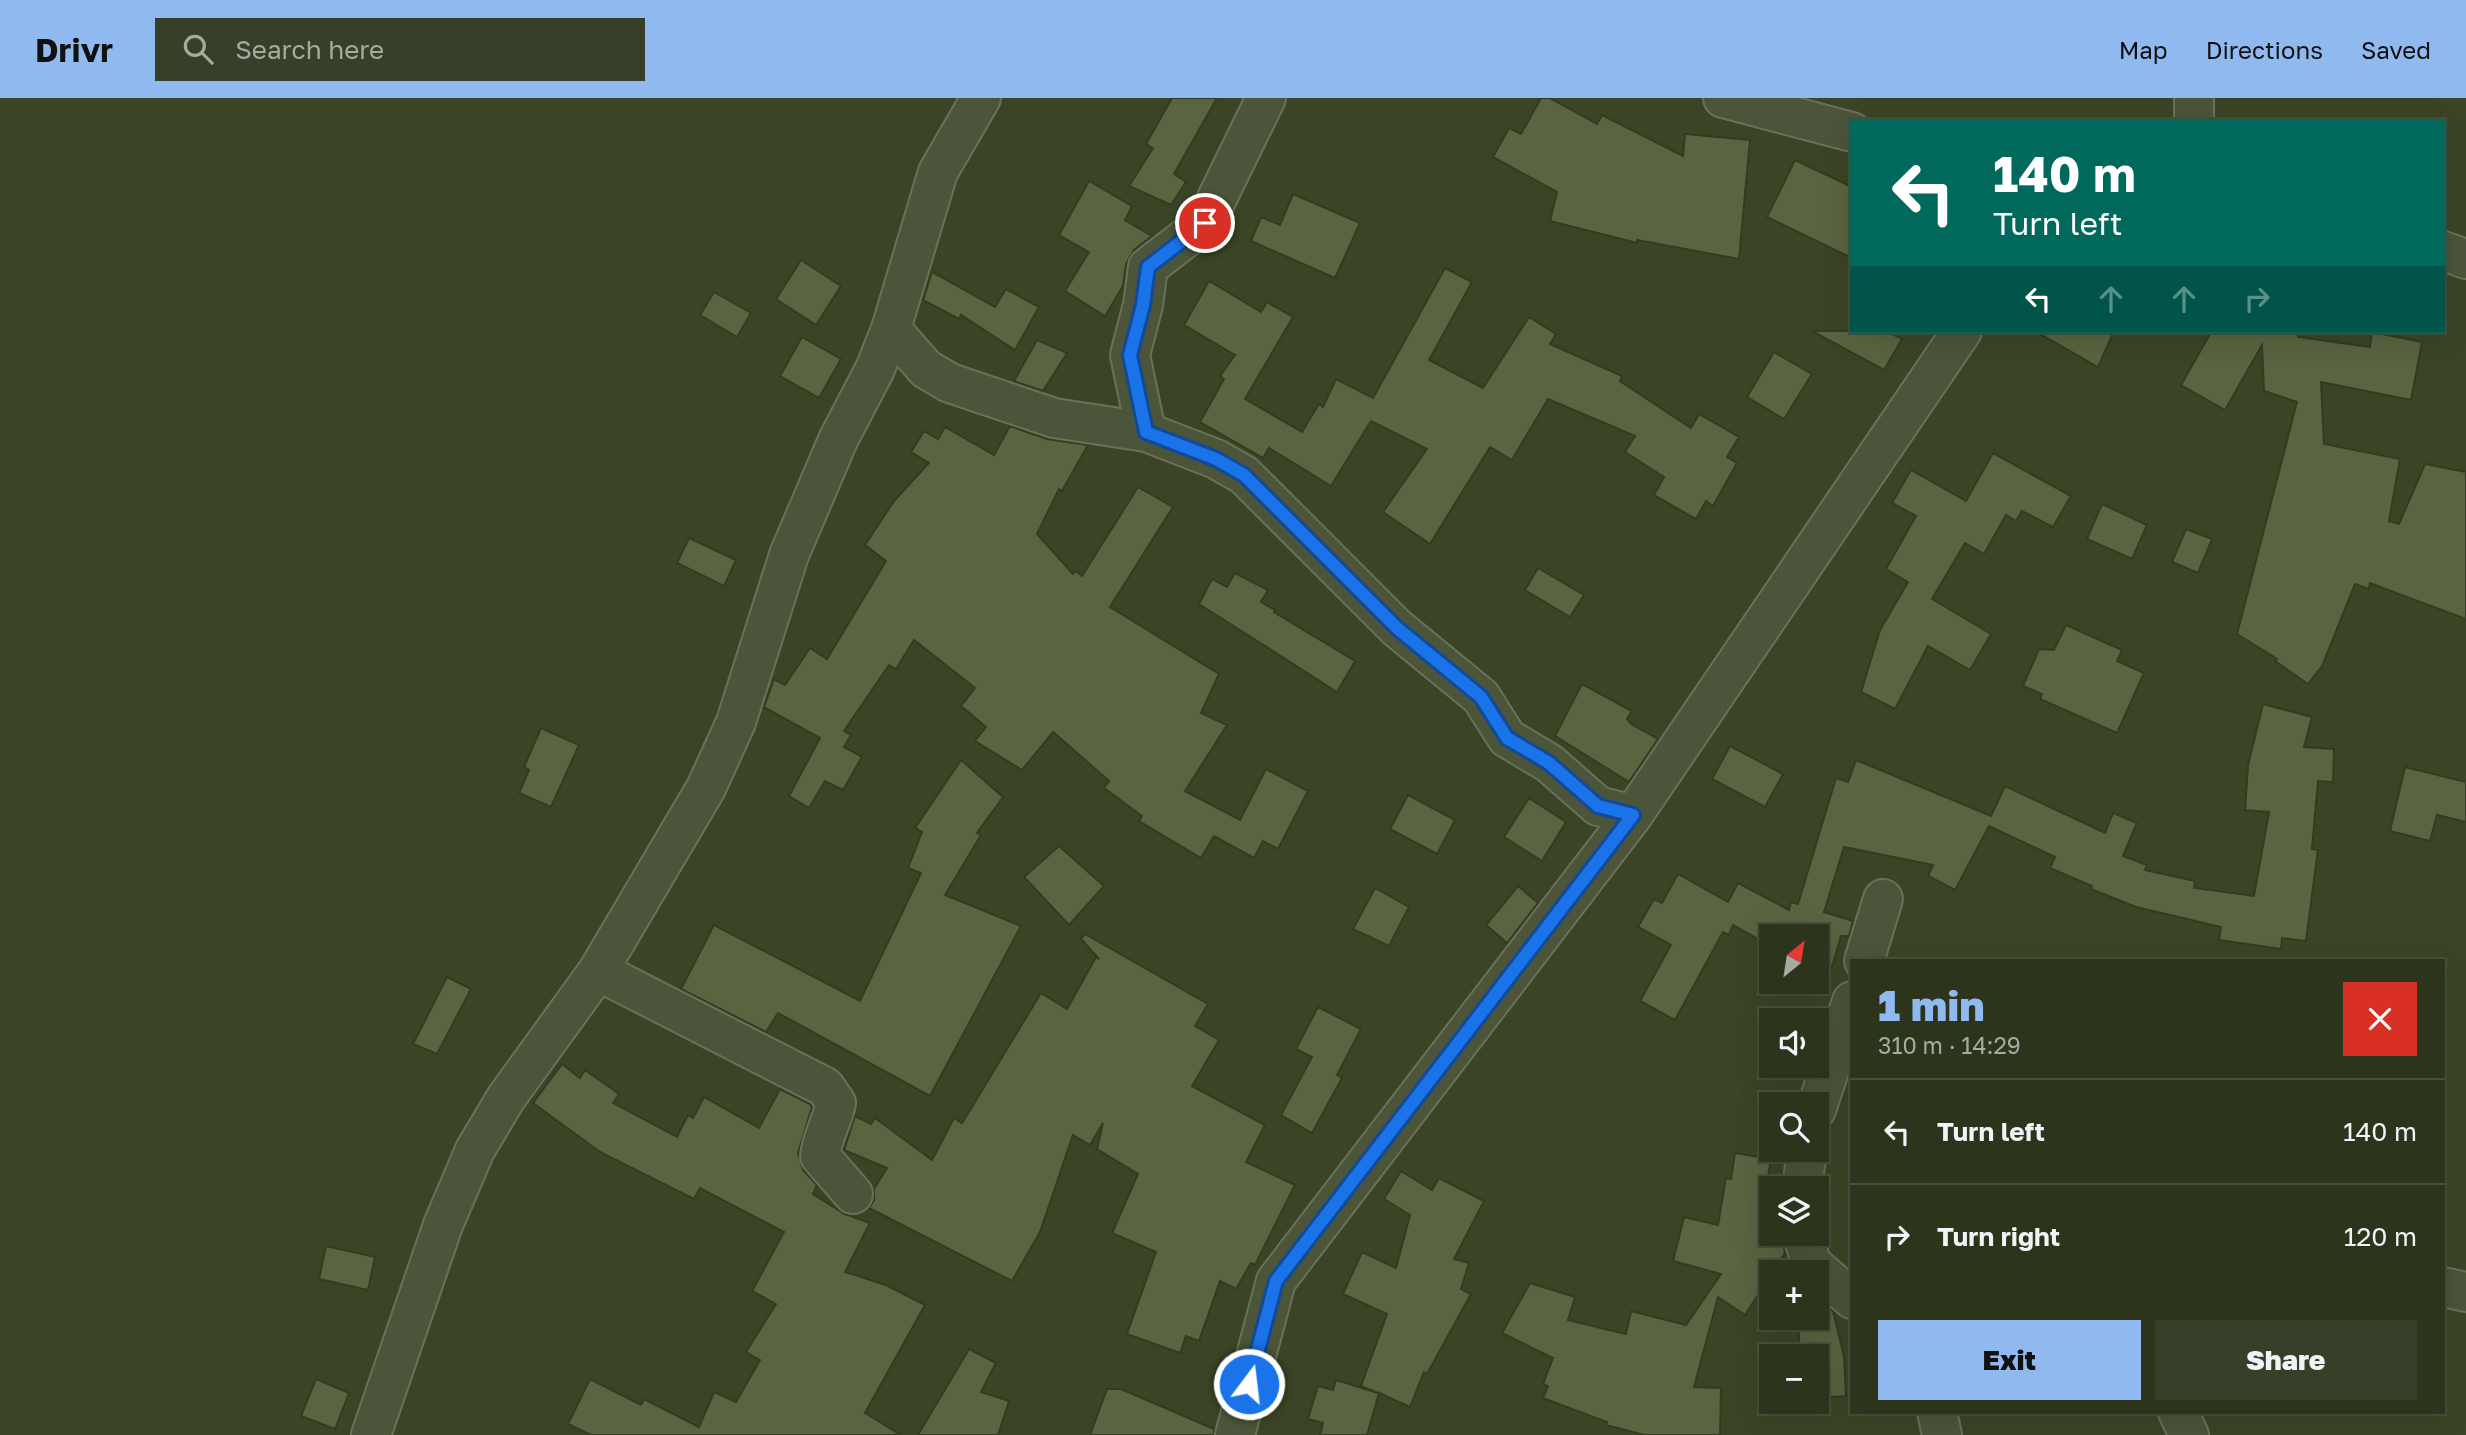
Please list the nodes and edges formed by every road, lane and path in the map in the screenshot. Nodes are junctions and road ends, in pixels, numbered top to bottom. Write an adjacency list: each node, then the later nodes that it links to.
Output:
1 (981, 98): 9 (street)
2 (1266, 98): 11 (street)
3 (1723, 98): 6 (street)
4 (2194, 98): 5 (street)
5 (2194, 119)
6 (1850, 131)
7 (2445, 252): 8 (street)
8 (2466, 259)
9 (891, 329): 11 (street); 15 (street)
10 (1961, 333): 12 (street)
11 (1146, 432): 12 (street)
12 (1633, 815): 26 (street)
13 (1883, 899): 14 (street)
14 (1865, 959)
15 (598, 971): 18 (street); 25 (street)
16 (1850, 1007): 17 (street)
17 (1822, 1092)
18 (853, 1194)
19 (1806, 1246): 22 (street)
20 (2445, 1287): 21 (street)
21 (2466, 1292)
22 (1850, 1296)
23 (1937, 1414): 27 (street)
24 (2179, 1414): 28 (street)
25 (371, 1435)
26 (1236, 1435)
27 (1942, 1435)
28 (2189, 1435)

